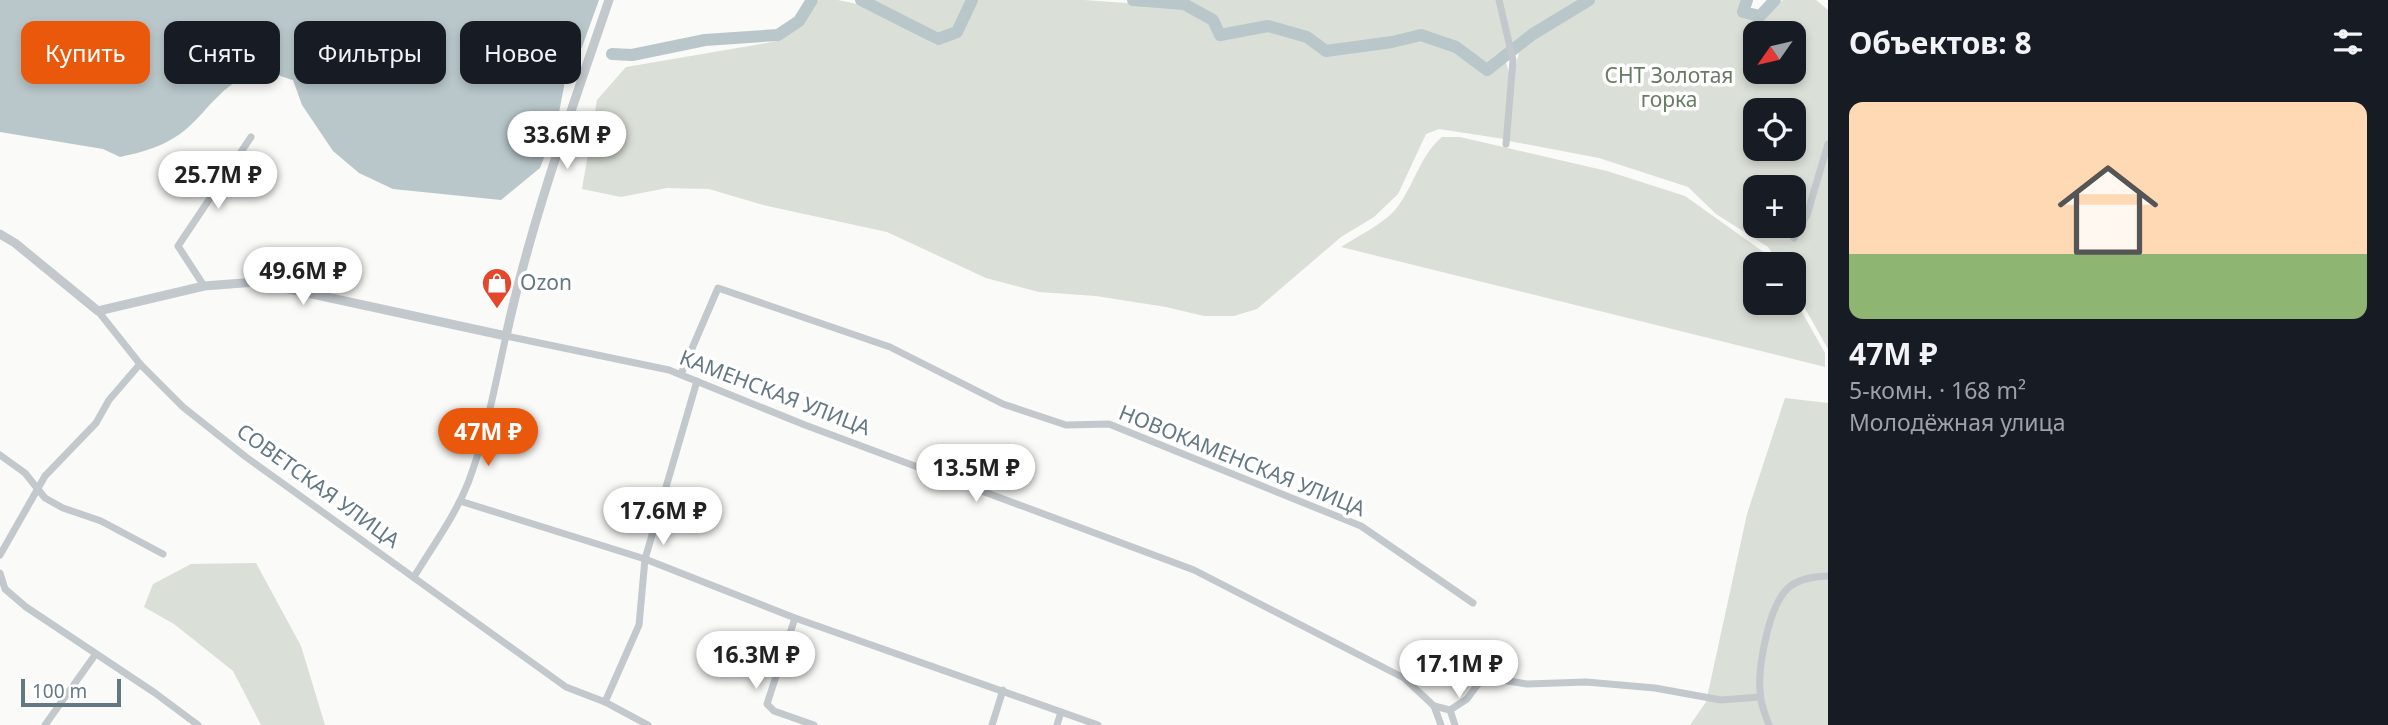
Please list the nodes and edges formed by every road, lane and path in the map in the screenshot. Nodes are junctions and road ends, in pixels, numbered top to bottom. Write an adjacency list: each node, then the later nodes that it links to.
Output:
1 (609, 0): 10 (street)
2 (1499, 0): 4 (street)
3 (251, 138): 8 (street)
4 (1506, 144)
5 (1828, 144): 6 (street)
6 (1806, 217)
7 (0, 234): 9 (street, СОВЕТСКАЯ УЛИЦА)
8 (204, 286): 9 (street, КАМЕНСКАЯ УЛИЦА); 10 (street, КАМЕНСКАЯ УЛИЦА)
9 (98, 312): 11 (street, СОВЕТСКАЯ УЛИЦА)
10 (506, 336): 12 (street, КАМЕНСКАЯ УЛИЦА); 16 (street)
11 (140, 364): 15 (street); 22 (street, СОВЕТСКАЯ УЛИЦА)
12 (681, 374): 13 (street, КАМЕНСКАЯ УЛИЦА); 23 (street, НОВОКАМЕНСКАЯ УЛИЦА)
13 (697, 381): 19 (street); 29 (street, КАМЕНСКАЯ УЛИЦА)
14 (0, 455): 15 (street)
15 (37, 487): 17 (street); 18 (street)
16 (460, 501): 19 (street); 22 (street)
17 (163, 554)
18 (0, 555)
19 (645, 559): 24 (street); 28 (street)
20 (0, 572): 25 (street)
21 (1828, 576): 27 (street)
22 (414, 577): 28 (street, СОВЕТСКАЯ УЛИЦА)
23 (1473, 603)
24 (795, 618): 26 (street); 35 (street)
25 (95, 655): 32 (street); 33 (street)
26 (1003, 690): 31 (street); 36 (street)
27 (1760, 697): 30 (street); 41 (street)
28 (605, 702): 34 (street, СОВЕТСКАЯ УЛИЦА)
29 (1434, 706): 30 (street); 39 (street)
30 (1450, 710): 40 (street)
31 (1061, 712): 37 (street); 38 (street)
32 (45, 725)
33 (198, 725)
34 (648, 725)
35 (814, 725)
36 (992, 725)
37 (1057, 725)
38 (1098, 725)
39 (1441, 725)
40 (1455, 725)
41 (1769, 725)

